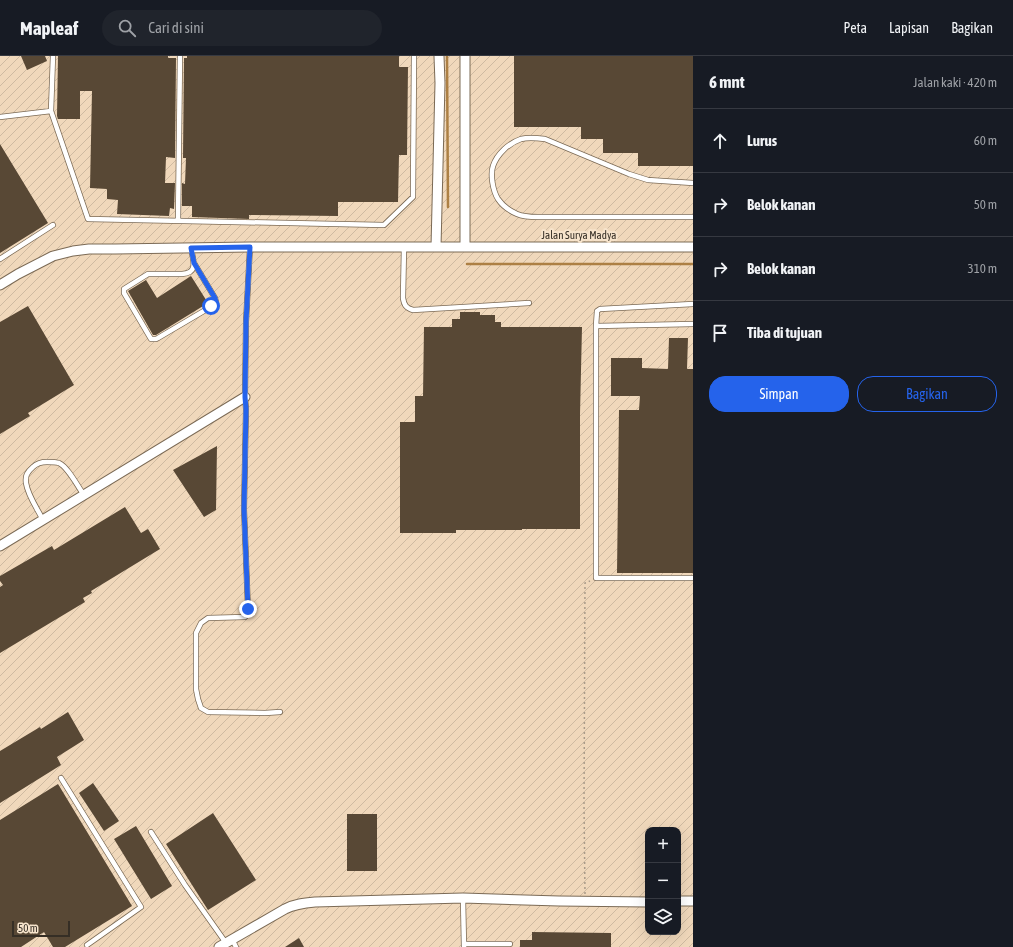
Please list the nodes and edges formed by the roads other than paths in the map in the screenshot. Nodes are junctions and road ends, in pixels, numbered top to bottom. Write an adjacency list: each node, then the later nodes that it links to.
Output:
1 (53, 56): 6 (lane)
2 (180, 56): 10 (lane)
3 (414, 56): 10 (lane)
4 (439, 56): 14 (street)
5 (465, 56): 15 (street)
6 (51, 111): 7 (lane); 10 (lane)
7 (0, 117)
8 (693, 183): 9 (lane)
9 (693, 217)
10 (178, 221)
11 (53, 226): 18 (lane)
12 (250, 247): 13 (street, Jalan Surya Madya); 17 (street, Jalan Surya Madya); 25 (lane)
13 (404, 247): 14 (street, Jalan Surya Madya); 21 (lane)
14 (436, 247): 15 (street, Jalan Surya Madya)
15 (465, 247): 16 (street, Jalan Surya Madya)
16 (693, 247)
17 (191, 248): 19 (lane); 20 (street, Jalan Surya Madya)
18 (0, 259)
19 (194, 263): 19 (lane)
20 (0, 285)
21 (529, 303)
22 (693, 304): 24 (lane)
23 (693, 324): 24 (lane)
24 (596, 326): 29 (lane)
25 (245, 397): 26 (street); 30 (lane)
26 (84, 495): 27 (street); 27 (lane)
27 (43, 520): 28 (street)
28 (0, 546)
29 (693, 578)
30 (280, 712)
31 (61, 778): 39 (lane)
32 (151, 832): 37 (lane)
33 (463, 898): 35 (street); 37 (street); 40 (lane)
34 (693, 901): 36 (street)
35 (645, 902)
36 (681, 902)
37 (228, 944)
38 (510, 944): 40 (lane)
39 (86, 946)
40 (464, 946)

